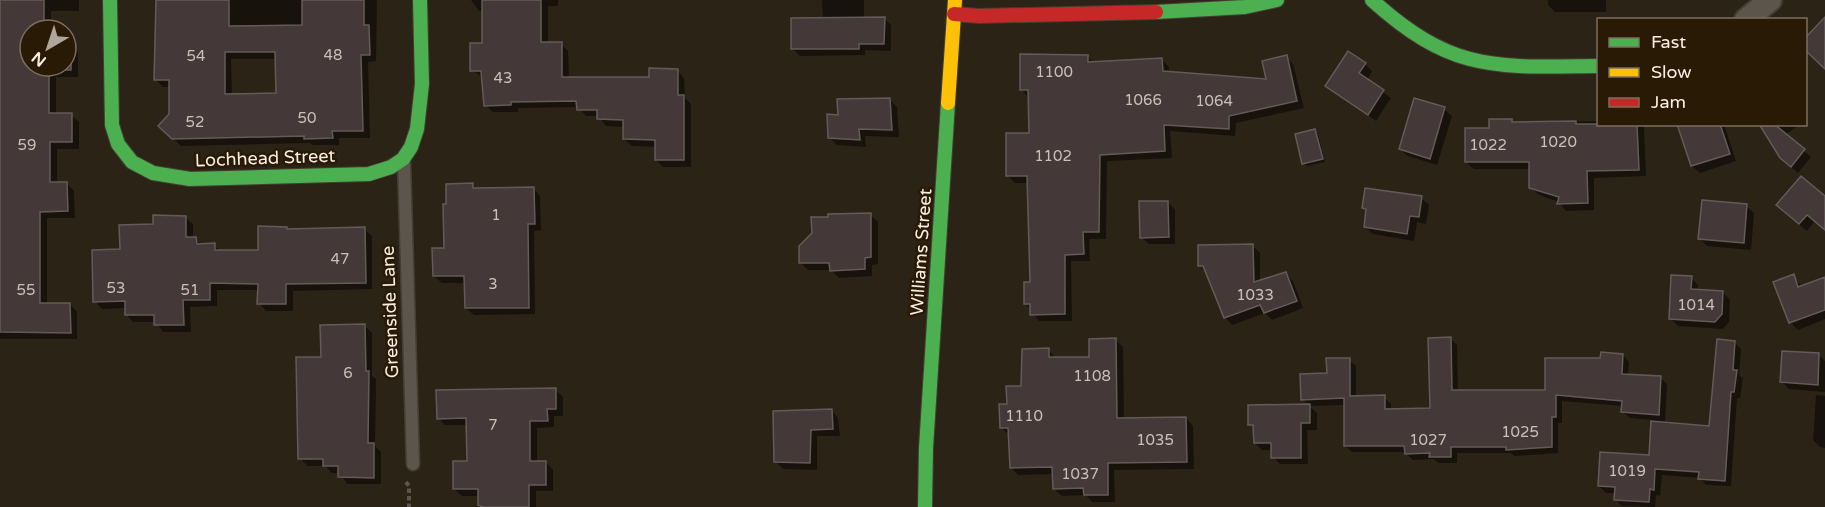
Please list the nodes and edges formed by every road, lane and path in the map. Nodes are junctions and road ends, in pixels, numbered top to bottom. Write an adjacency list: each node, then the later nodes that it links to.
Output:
1 (110, 0): 9 (street, Lochhead Street)
2 (420, 0): 9 (street)
3 (1278, 0): 6 (street)
4 (1372, 0): 8 (street)
5 (1770, 0): 7 (street)
6 (955, 7): 11 (street, Williams Street)
7 (1748, 18)
8 (1597, 66)
9 (404, 158): 10 (lane, Greenside Lane)
10 (413, 464)
11 (925, 507)

